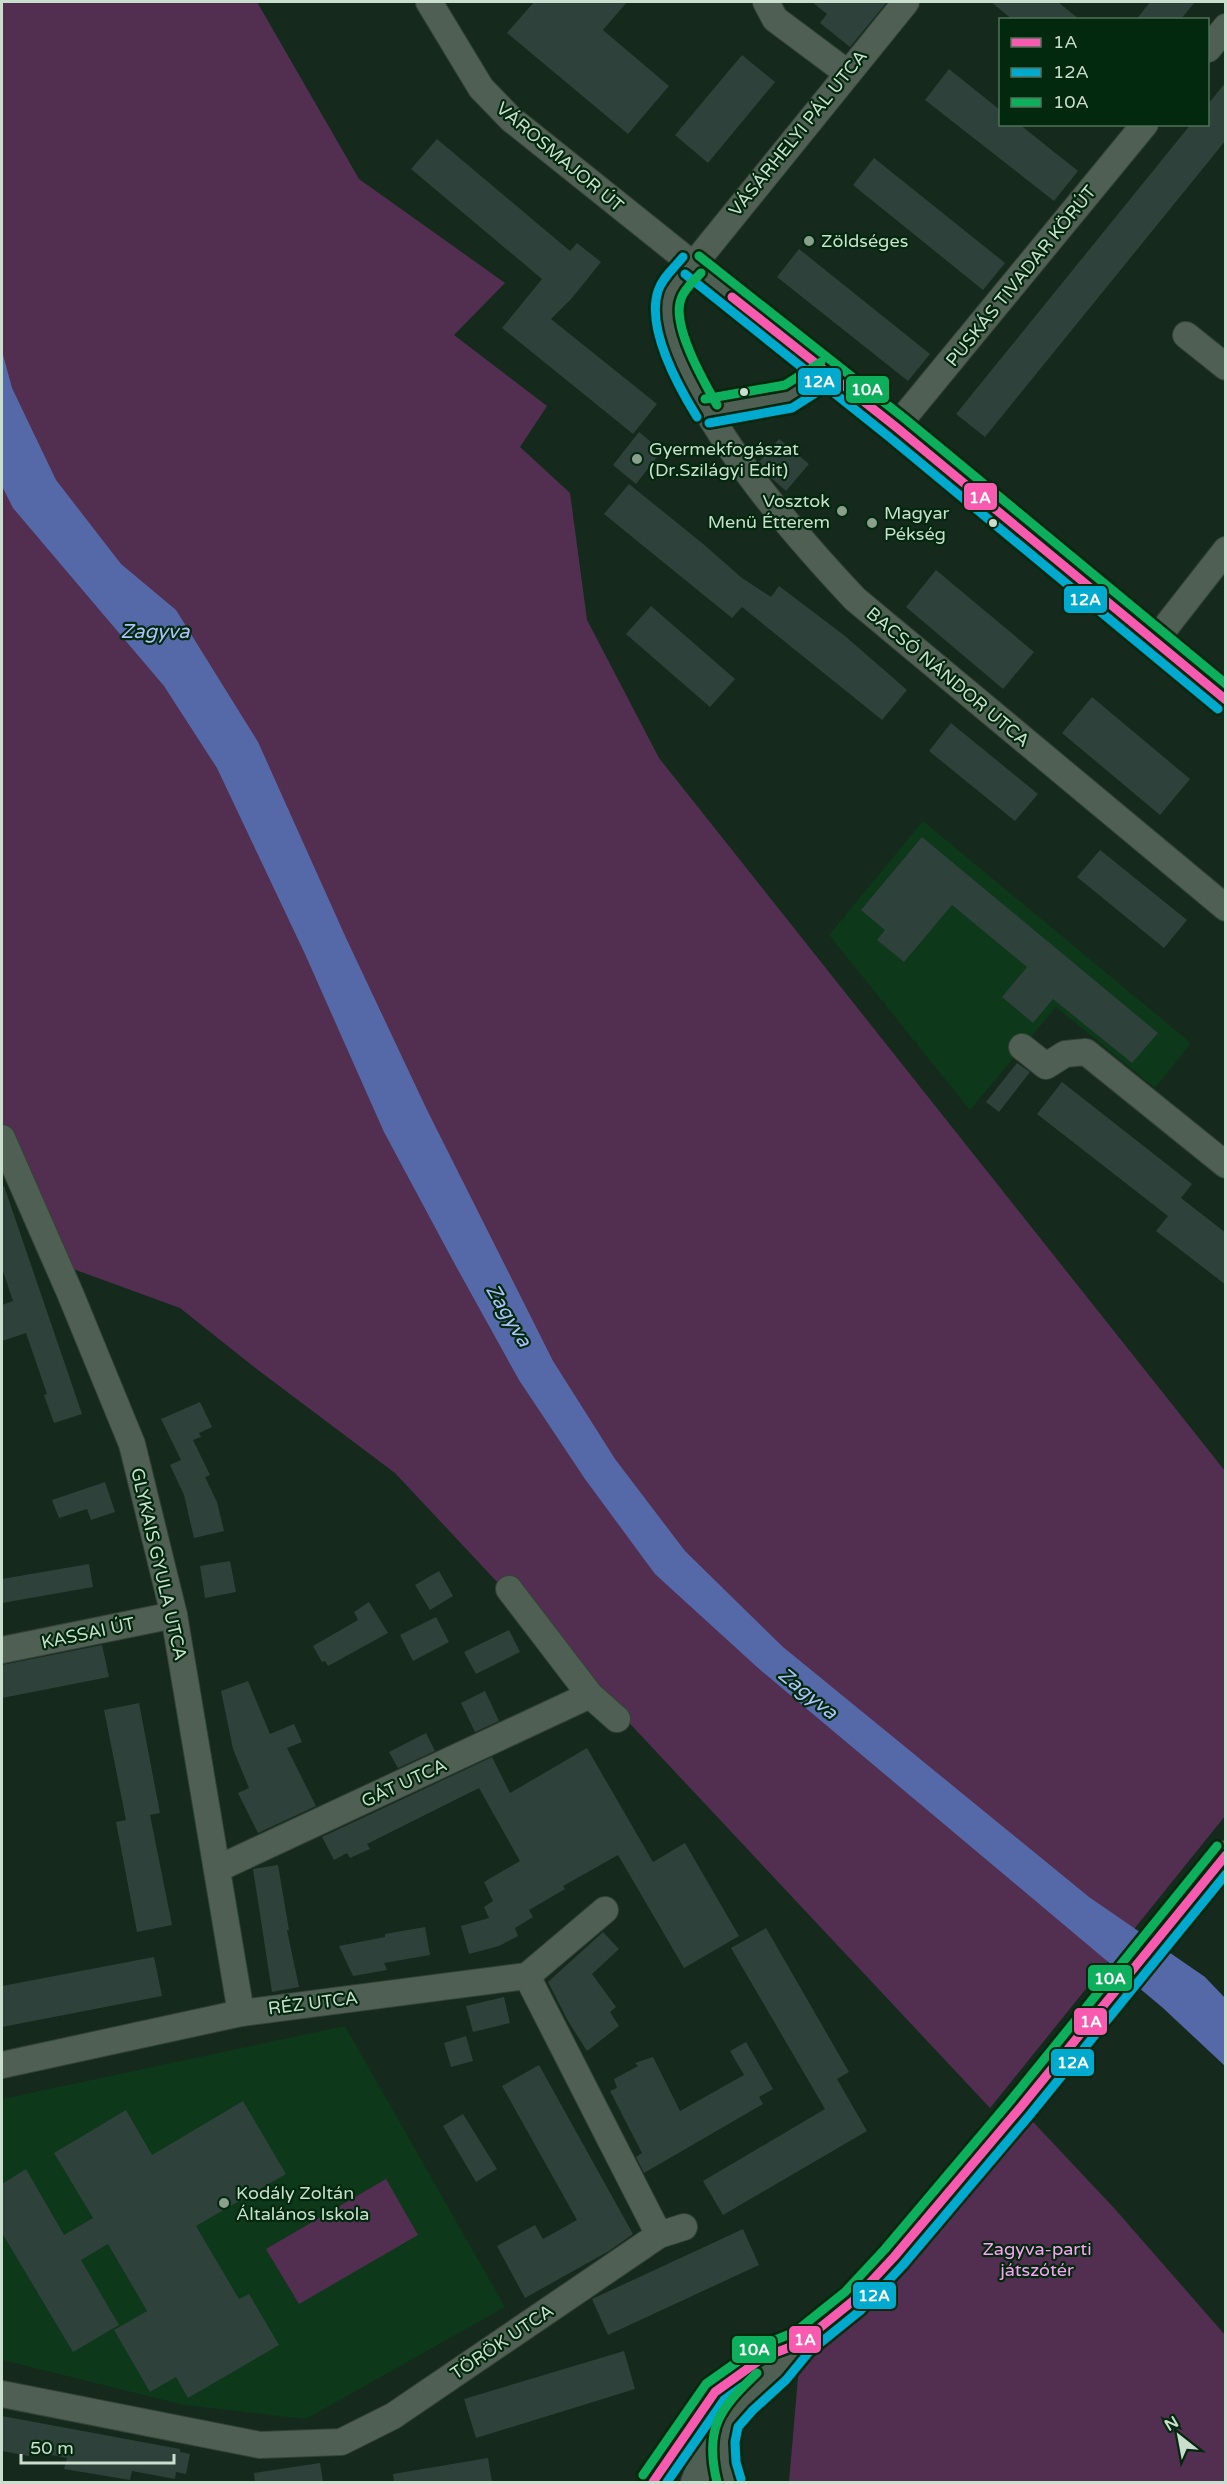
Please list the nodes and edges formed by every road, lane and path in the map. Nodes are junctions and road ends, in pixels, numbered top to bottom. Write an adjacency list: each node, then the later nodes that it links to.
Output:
1 (429, 2): 8 (street, VÁROSMAJOR ÚT)
2 (766, 2): 6 (street)
3 (906, 2): 6 (street, VÁSÁRHELYI PÁL UTCA)
4 (1226, 27): 5 (street)
5 (1209, 48)
6 (846, 72): 8 (street, VÁSÁRHELYI PÁL UTCA)
7 (1143, 126): 13 (street, PUSKÁS TIVADAR KÖRÚT)
8 (692, 265): 11 (street, VÁROSMAJOR ÚT); 12 (street)
9 (1186, 335): 10 (street)
10 (1226, 367)
11 (827, 372): 12 (street); 13 (street, VÁROSMAJOR ÚT)
12 (707, 411): 17 (street, BACSÓ NÁNDOR UTCA)
13 (896, 427): 15 (street, VÁROSMAJOR ÚT)
14 (1226, 550): 15 (street)
15 (1154, 642): 16 (street, VÁROSMAJOR ÚT)
16 (1226, 700)
17 (1226, 908)
18 (1022, 1047): 20 (street)
19 (2, 1138): 22 (street, GLYKAIS GYULA UTCA)
20 (1226, 1165)
21 (509, 1589): 24 (street)
22 (174, 1615): 23 (street, KASSAI ÚT); 27 (street, GLYKAIS GYULA UTCA)
23 (2, 1650)
24 (590, 1695): 25 (street); 27 (street, GÁT UTCA)
25 (617, 1719)
26 (1226, 1854): 34 (street)
27 (217, 1869): 30 (street, GLYKAIS GYULA UTCA)
28 (605, 1910): 29 (street)
29 (527, 1976): 30 (street, RÉZ UTCA); 33 (street)
30 (241, 2013): 31 (street, RÉZ UTCA)
31 (2, 2065)
32 (684, 2228): 33 (street, TÖRÖK UTCA)
33 (659, 2235): 35 (street, TÖRÖK UTCA)
34 (801, 2343): 36 (street); 37 (street)
35 (2, 2394)
36 (727, 2422): 38 (street); 39 (street)
37 (653, 2482)
38 (694, 2482)
39 (729, 2482)

